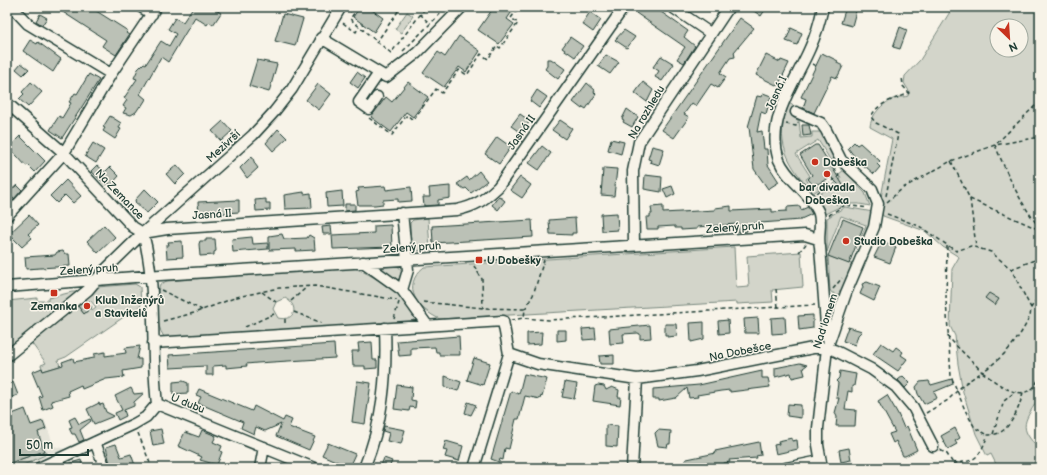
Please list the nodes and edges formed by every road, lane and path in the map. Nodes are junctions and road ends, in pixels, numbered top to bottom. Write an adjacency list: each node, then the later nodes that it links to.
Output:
1 (12, 7): 26 (street)
2 (142, 7): 14 (street)
3 (354, 7): 15 (path); 20 (path)
4 (401, 7): 23 (path)
5 (420, 7): 16 (path)
6 (426, 7): 16 (path)
7 (447, 7): 19 (path)
8 (462, 7): 25 (street)
9 (519, 7): 32 (path)
10 (624, 7): 45 (street, Jasná II)
11 (672, 7): 21 (street)
12 (729, 7): 21 (street, Na rozhledu)
13 (824, 7): 50 (street, Jasná I)
14 (154, 10): 26 (street)
15 (345, 10): 22 (street, Mezivrší)
16 (424, 10): 17 (path)
17 (420, 14): 19 (path); 23 (path)
18 (343, 23): 20 (path)
19 (430, 24): 24 (path)
20 (359, 27): 23 (path)
21 (710, 33): 51 (street, Na rozhledu)
22 (321, 38): 25 (street); 49 (street, Mezivrší)
23 (376, 43)
24 (402, 52)
25 (380, 73): 28 (street)
26 (111, 74): 36 (street)
27 (902, 77): 44 (path)
28 (377, 97)
29 (1040, 101): 35 (path)
30 (7, 103): 36 (street, Na Zemance)
31 (798, 113): 33 (path); 44 (street)
32 (368, 118)
33 (781, 123)
34 (1040, 137): 35 (path)
35 (995, 145): 37 (path); 48 (path)
36 (64, 153): 46 (street); 49 (street, Na Zemance)
37 (951, 161): 42 (path); 44 (path)
38 (834, 168): 40 (path)
39 (824, 181): 40 (path)
40 (827, 185): 41 (path); 43 (path)
41 (814, 196)
42 (970, 199): 48 (path); 53 (path)
43 (839, 208): 44 (path); 47 (path)
44 (882, 209): 52 (path); 87 (street, Nad lomem)
45 (402, 213): 49 (street, Jasná II); 57 (street)
46 (7, 216)
47 (825, 218)
48 (1040, 229)
49 (143, 233): 61 (street, Na Zemance); 62 (street, Mezivrší)
50 (813, 240): 51 (street, Zelený pruh); 55 (path); 71 (street, Jasná I)
51 (634, 246): 54 (street, Zelený pruh)
52 (947, 246): 53 (path); 85 (path)
53 (976, 247): 60 (path)
54 (547, 251): 57 (street, Zelený pruh); 74 (path)
55 (799, 252)
56 (1040, 258): 60 (path)
57 (406, 260): 59 (street, Zelený pruh); 67 (street)
58 (472, 261): 73 (path)
59 (363, 262): 61 (street, Zelený pruh); 67 (street)
60 (1011, 269): 75 (path)
61 (150, 276): 62 (street, Zelený pruh); 80 (street, Na Zemance)
62 (95, 280): 63 (street, Zelený pruh); 89 (street, Mezivrší)
63 (7, 287)
64 (159, 289): 76 (path)
65 (776, 289): 72 (path)
66 (262, 292): 69 (path); 70 (path); 76 (path)
67 (401, 295): 81 (street); 82 (path)
68 (1040, 295): 75 (path)
69 (291, 301)
70 (276, 302)
71 (826, 304): 72 (path); 87 (street, Jasná I)
72 (778, 307): 79 (path)
73 (483, 308)
74 (525, 308)
75 (1031, 308): 90 (path)
76 (202, 310): 80 (path)
77 (294, 312): 84 (path)
78 (274, 314): 83 (path)
79 (503, 321): 81 (street); 88 (street)
80 (152, 323): 86 (street, Na Zemance)
81 (427, 325): 82 (street)
82 (389, 328): 84 (street); 111 (street)
83 (240, 329)
84 (342, 330): 86 (street)
85 (947, 335): 90 (path); 94 (path)
86 (154, 343): 96 (street, Na Zemance)
87 (827, 348): 92 (street, Na Dobešce); 97 (street, Na Dobešce); 105 (street, Nad lomem)
88 (509, 354): 92 (street, Na Dobešce); 112 (street)
89 (7, 356)
90 (982, 372): 93 (path); 94 (path)
91 (1040, 377): 95 (path)
92 (638, 379): 113 (street)
93 (1016, 391): 95 (path); 99 (path)
94 (958, 392): 97 (path); 100 (path)
95 (1023, 392): 99 (path)
96 (157, 404): 98 (street, U dubu); 103 (street, U dubu)
97 (918, 416): 102 (street, Na Dobešce)
98 (134, 424): 101 (street, U dubu); 108 (path)
99 (993, 434): 100 (path)
100 (988, 435): 104 (path)
101 (95, 442): 106 (street, U dubu); 107 (street)
102 (933, 446): 104 (path)
103 (264, 447): 109 (street); 110 (street, U dubu)
104 (953, 463): 115 (path)
105 (821, 464): 114 (street)
106 (39, 468)
107 (105, 468)
108 (152, 468)
109 (260, 468)
110 (314, 468)
111 (364, 468)
112 (474, 468)
113 (632, 468)
114 (786, 468)
115 (956, 468)

